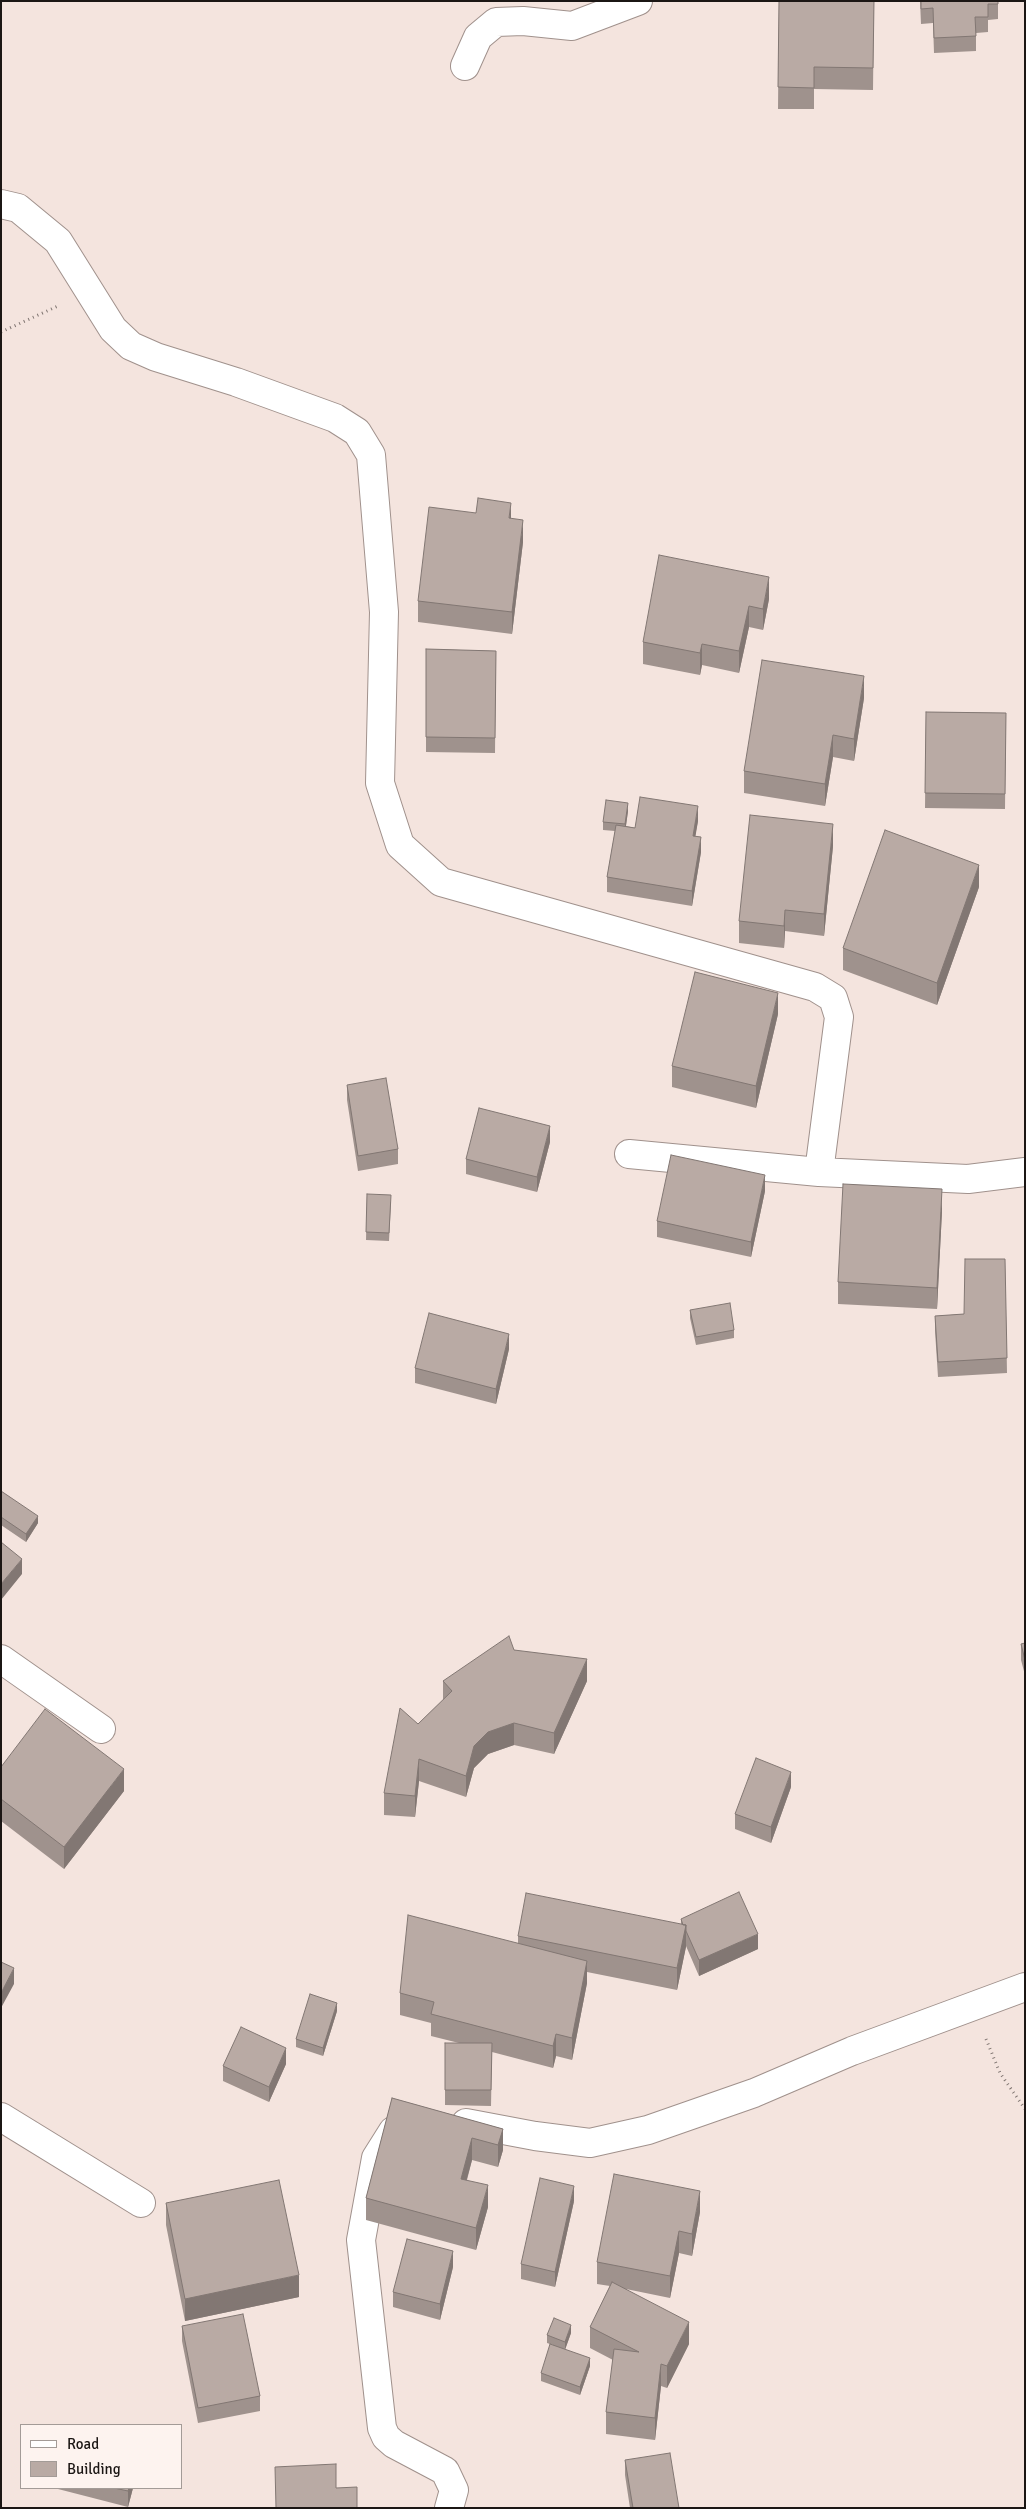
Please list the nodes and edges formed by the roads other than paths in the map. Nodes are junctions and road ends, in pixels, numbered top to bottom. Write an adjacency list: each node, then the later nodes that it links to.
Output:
1 (638, 1): 2 (street)
2 (465, 66)
3 (1, 204): 5 (street)
4 (629, 1154): 5 (street)
5 (819, 1172): 6 (street)
6 (1025, 1172)
7 (1, 1660): 8 (street)
8 (101, 1729)
9 (1025, 1987): 12 (street)
10 (1, 2117): 11 (street)
11 (142, 2203)
12 (450, 2508)

